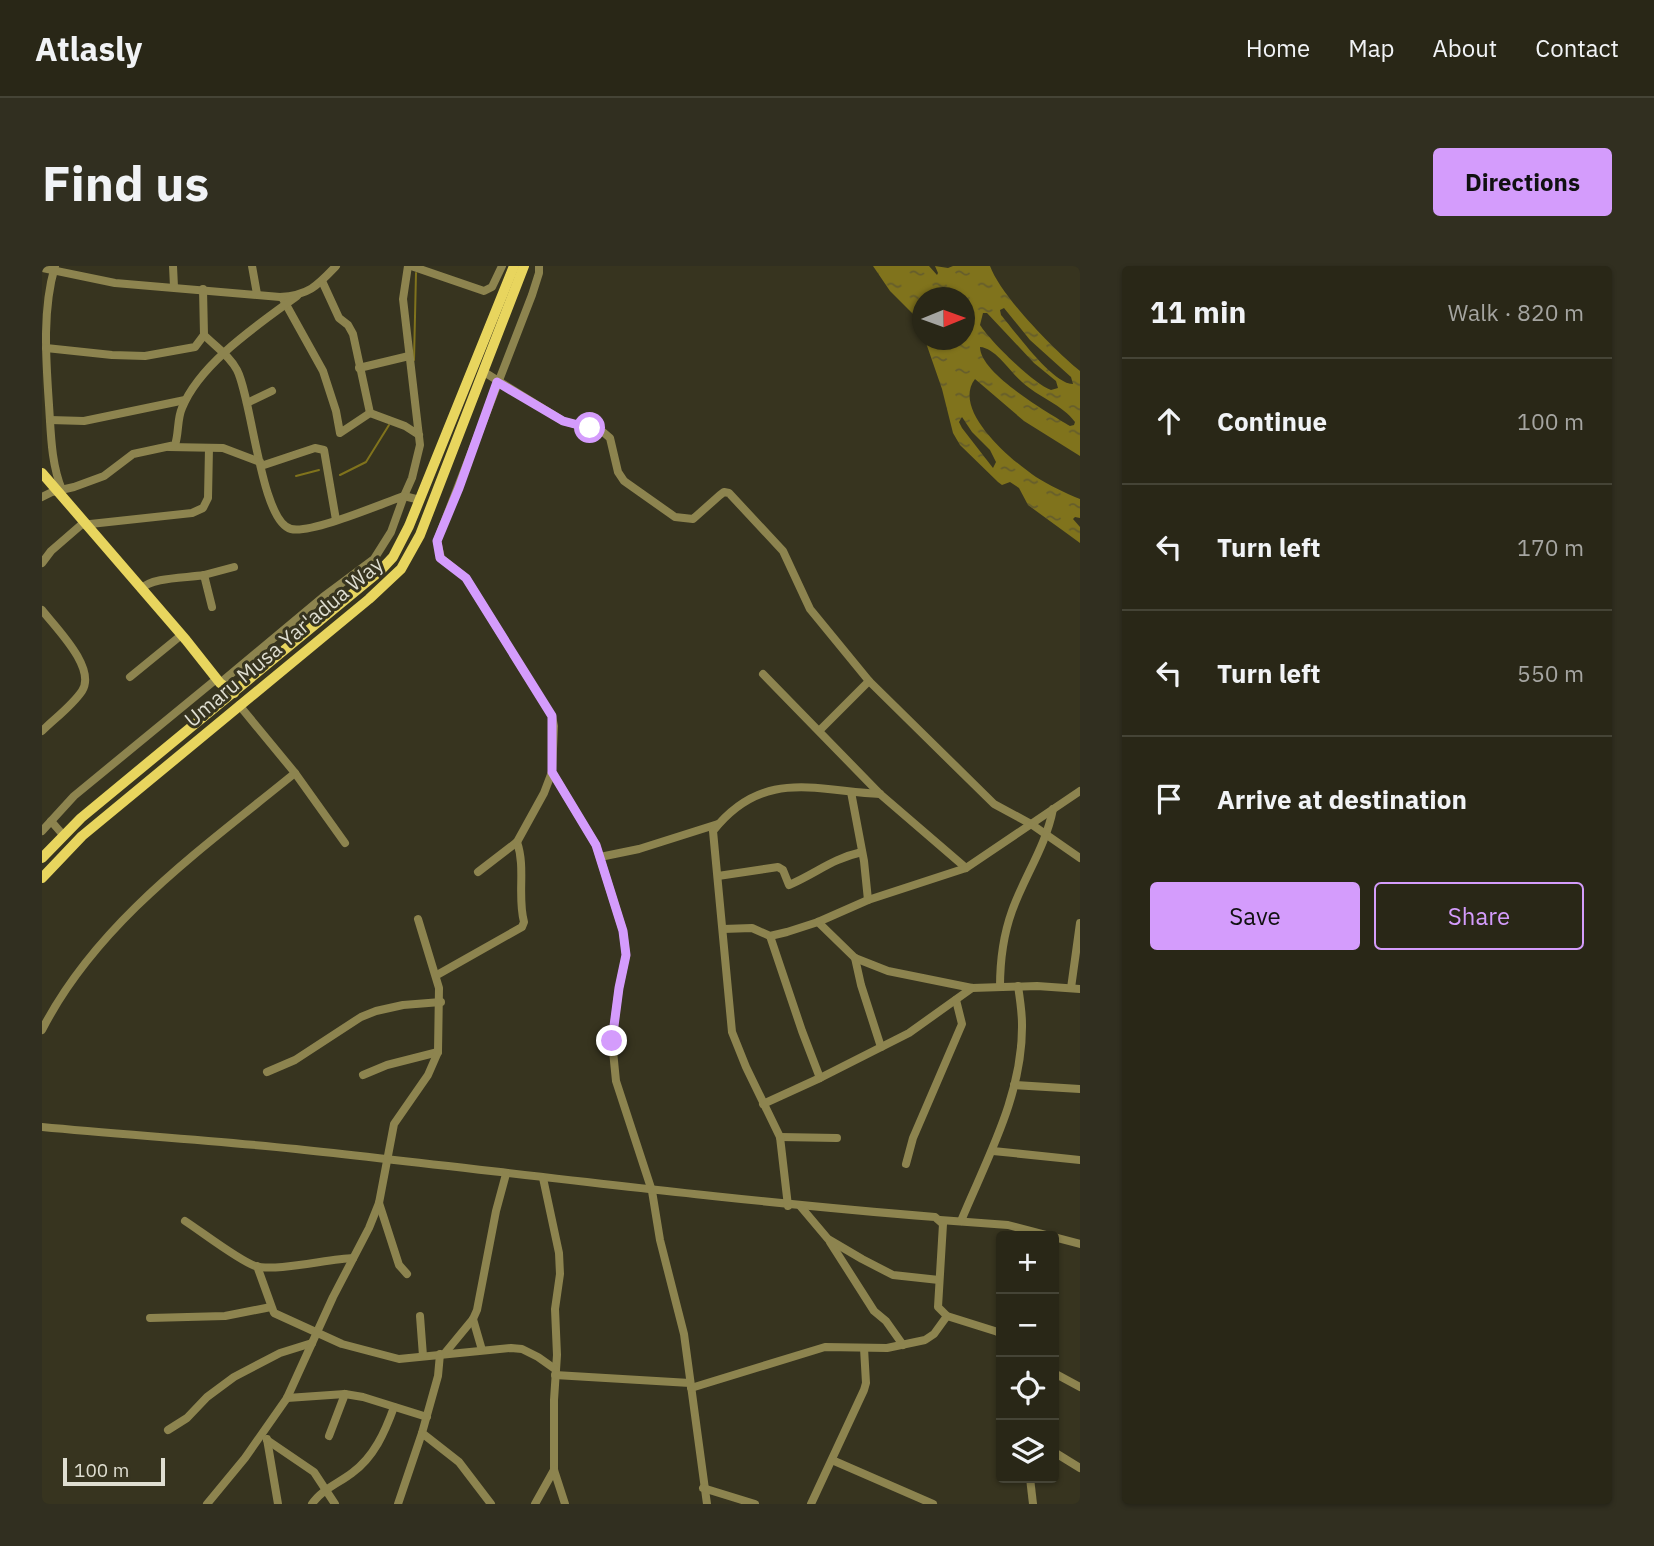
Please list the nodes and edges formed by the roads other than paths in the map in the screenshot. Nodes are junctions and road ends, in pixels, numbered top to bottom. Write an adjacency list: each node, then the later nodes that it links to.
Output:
1 (173, 266): 12 (street)
2 (253, 266): 14 (street)
3 (410, 266): 4 (street); 19 (street)
4 (502, 266)
5 (514, 266): 36 (main road, Umaru Musa Yar'adua Way)
6 (524, 266): 21 (main road, Umaru Musa Yar'adua Way)
7 (539, 266): 22 (street)
8 (334, 267): 11 (street)
9 (42, 268): 10 (street)
10 (54, 269): 12 (street); 17 (street)
11 (322, 281): 15 (street); 20 (street)
12 (174, 287): 13 (street)
13 (203, 289): 14 (street); 16 (street)
14 (257, 294): 15 (street)
15 (284, 300): 18 (street); 26 (street)
16 (204, 335): 17 (street); 18 (street)
17 (46, 348): 27 (street)
18 (224, 353): 24 (street); 25 (street)
19 (409, 356): 20 (street); 28 (street)
20 (359, 368): 26 (street)
21 (484, 372): 22 (street); 51 (main road, Umaru Musa Yar'adua Way)
22 (497, 382): 48 (street); 54 (street)
23 (272, 391): 25 (street)
24 (185, 400): 27 (street); 29 (street)
25 (247, 403): 31 (street)
26 (370, 412): 28 (street)
27 (50, 420): 34 (street)
28 (419, 435): 35 (street)
29 (169, 447): 30 (street); 34 (street)
30 (209, 448): 31 (street); 38 (street)
31 (260, 464): 37 (street); 37 (street)
32 (42, 473): 34 (main road)
33 (42, 480): 34 (main road)
34 (53, 492): 38 (main road)
35 (404, 496): 36 (street); 37 (street); 49 (street)
36 (420, 500): 50 (main road, Umaru Musa Yar'adua Way)
37 (336, 520)
38 (84, 525): 39 (street); 42 (main road); 45 (main road)
39 (42, 563)
40 (233, 567): 41 (street)
41 (204, 575): 42 (street); 43 (street)
42 (141, 589): 49 (main road)
43 (212, 607)
44 (42, 610): 53 (street)
45 (179, 637): 47 (street); 49 (main road)
46 (763, 674): 52 (street)
47 (130, 677)
48 (869, 681): 52 (street); 62 (street)
49 (217, 682): 50 (main road); 60 (street)
50 (229, 696): 65 (main road, Umaru Musa Yar'adua Way)
51 (239, 705): 55 (street); 75 (main road, Umaru Musa Yar'adua Way)
52 (820, 730): 58 (street)
53 (42, 731)
54 (552, 772): 66 (street); 69 (street)
55 (295, 773): 67 (street); 90 (street)
56 (1080, 790): 59 (street)
57 (851, 792): 58 (street); 61 (street); 68 (street)
58 (880, 794): 72 (street)
59 (1053, 809): 62 (street); 64 (street)
60 (51, 821): 63 (street); 65 (street)
61 (718, 824): 69 (street); 74 (street)
62 (1031, 824): 64 (street); 72 (street)
63 (42, 831)
64 (1046, 834): 71 (street); 85 (street)
65 (64, 836): 70 (main road, Umaru Musa Yar'adua Way)
66 (517, 842): 73 (street); 83 (street)
67 (345, 843)
68 (862, 852): 74 (street); 76 (street)
69 (600, 857): 108 (street)
70 (42, 858)
71 (1080, 858)
72 (966, 868): 76 (street)
73 (478, 872)
74 (718, 876): 80 (street)
75 (42, 878)
76 (868, 900): 78 (street)
77 (418, 919): 83 (street)
78 (818, 922): 81 (street); 82 (street)
79 (1080, 923): 87 (street)
80 (723, 929): 81 (street); 98 (street)
81 (770, 936): 95 (street)
82 (855, 958): 86 (street); 91 (street)
83 (437, 975): 89 (street)
84 (1018, 986): 85 (street); 87 (street); 96 (street)
85 (1000, 987): 86 (street)
86 (972, 988): 88 (street)
87 (1076, 989)
88 (956, 1000): 91 (street); 105 (street)
89 (441, 1002): 92 (street); 93 (street)
90 (42, 1030)
91 (881, 1047): 95 (street)
92 (438, 1052): 94 (street); 103 (street)
93 (267, 1072)
94 (363, 1075)
95 (820, 1078): 98 (street)
96 (1014, 1085): 97 (street); 102 (street)
97 (1080, 1090)
98 (763, 1104): 100 (street)
99 (42, 1127): 103 (street)
100 (780, 1137): 101 (street); 110 (street)
101 (837, 1138)
102 (993, 1151): 104 (street); 114 (street)
103 (387, 1160): 106 (street); 109 (street)
104 (1080, 1160)
105 (906, 1164)
106 (506, 1174): 107 (street); 125 (street)
107 (543, 1178): 108 (street); 134 (street)
108 (652, 1191): 110 (street); 136 (street)
109 (379, 1203): 117 (street); 119 (street)
110 (788, 1206): 111 (street)
111 (801, 1207): 112 (street); 115 (street)
112 (940, 1220): 114 (street); 120 (street)
113 (185, 1221): 118 (street)
114 (961, 1221): 116 (street)
115 (828, 1239): 120 (street); 129 (street)
116 (1080, 1244)
117 (353, 1258): 118 (street); 127 (street)
118 (257, 1266): 121 (street)
119 (407, 1274)
120 (939, 1280): 122 (street)
121 (271, 1307): 124 (street); 127 (street)
122 (947, 1316): 126 (street); 129 (street)
123 (420, 1317): 133 (street)
124 (150, 1318)
125 (473, 1319): 131 (street); 132 (street)
126 (996, 1331)
127 (317, 1334): 128 (street); 133 (street)
128 (313, 1343): 139 (street); 143 (street)
129 (903, 1345): 130 (street)
130 (864, 1348): 136 (street); 148 (street)
131 (482, 1350): 132 (street); 134 (street)
132 (442, 1353): 133 (street); 141 (street)
133 (423, 1356)
134 (555, 1372): 136 (street); 150 (street)
135 (1059, 1376): 137 (street)
136 (690, 1386): 152 (street)
137 (1080, 1387)
138 (345, 1394): 139 (street); 140 (street); 145 (street)
139 (287, 1398): 142 (street)
140 (394, 1407): 141 (street); 153 (street)
141 (427, 1417): 144 (street)
142 (266, 1429): 146 (street); 154 (street)
143 (168, 1430)
144 (422, 1433): 158 (street); 159 (street)
145 (329, 1436)
146 (267, 1440): 153 (street); 155 (street)
147 (1059, 1455): 149 (street)
148 (832, 1460): 164 (street); 165 (street)
149 (1080, 1468)
150 (554, 1471): 160 (street); 161 (street)
151 (1031, 1483): 166 (street)
152 (703, 1488): 162 (street); 163 (street)
153 (326, 1491): 156 (street); 157 (street)
154 (207, 1504)
155 (278, 1504)
156 (312, 1504)
157 (335, 1504)
158 (398, 1504)
159 (492, 1504)
160 (535, 1504)
161 (565, 1504)
162 (707, 1504)
163 (755, 1504)
164 (811, 1504)
165 (933, 1504)
166 (1033, 1504)

